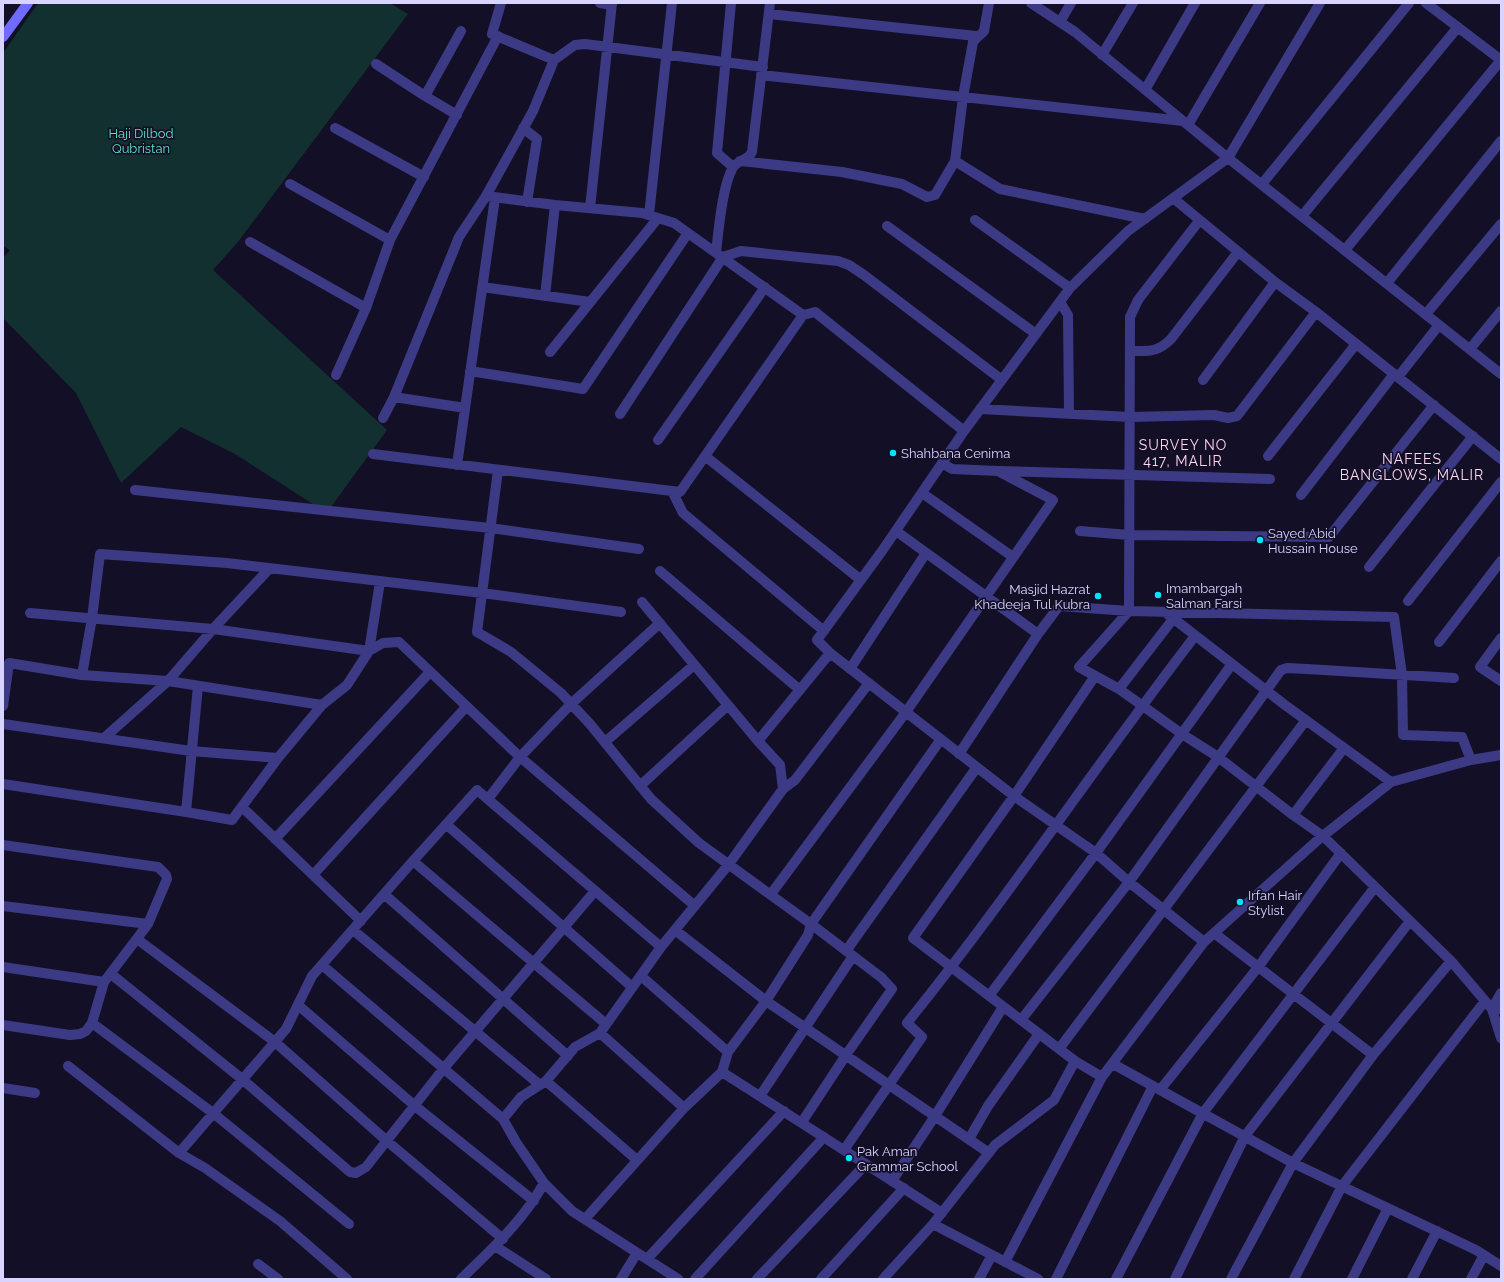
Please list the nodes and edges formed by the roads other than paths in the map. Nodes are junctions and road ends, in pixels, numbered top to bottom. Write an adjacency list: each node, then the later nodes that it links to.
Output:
1 (28, 3): 23 (street)
2 (600, 3): 16 (street)
3 (672, 3): 25 (street)
4 (731, 3): 29 (street)
5 (770, 3): 17 (street)
6 (989, 3): 22 (street)
7 (1031, 3): 18 (street)
8 (1071, 3): 18 (street)
9 (1133, 3): 26 (street)
10 (1195, 3): 32 (street)
11 (1260, 3): 36 (street)
12 (1320, 3): 40 (street)
13 (1409, 3): 45 (street)
14 (1426, 3): 19 (street)
15 (500, 4): 21 (street)
16 (612, 4): 24 (street)
17 (769, 14): 22 (street); 31 (street)
18 (1060, 22): 26 (street)
19 (1458, 27): 28 (street); 51 (street)
20 (461, 31): 33 (street)
21 (498, 36): 27 (street); 35 (street)
22 (976, 36): 34 (street)
23 (3, 37)
24 (608, 47): 25 (street); 27 (street); 50 (street)
25 (667, 54): 29 (street); 52 (street)
26 (1102, 55): 32 (street)
27 (554, 60): 38 (street)
28 (1501, 60): 61 (street)
29 (725, 62): 31 (street); 42 (street)
30 (376, 64): 33 (street)
31 (762, 71): 34 (street); 42 (street)
32 (1145, 90): 36 (street)
33 (425, 96): 35 (street)
34 (963, 97): 36 (street); 41 (street)
35 (457, 115): 43 (street)
36 (1185, 123): 40 (street)
37 (335, 128): 43 (street)
38 (523, 128): 46 (street); 48 (street)
39 (1501, 141): 65 (street)
40 (1228, 158): 45 (street); 47 (street)
41 (955, 161): 42 (street); 53 (street)
42 (736, 164): 63 (street)
43 (424, 177): 59 (street)
44 (290, 184): 59 (street)
45 (1262, 184): 51 (street)
46 (490, 197): 48 (street); 66 (street); 89 (street)
47 (1173, 198): 53 (street); 55 (street)
48 (527, 202): 49 (street)
49 (555, 205): 50 (street); 69 (street)
50 (590, 208): 52 (street)
51 (1302, 216): 61 (street)
52 (654, 217): 58 (street); 70 (street)
53 (1145, 219): 68 (street)
54 (975, 220): 68 (street)
55 (1199, 221): 62 (street); 81 (street)
56 (1501, 224): 75 (street)
57 (887, 226): 78 (street)
58 (688, 233): 63 (street); 83 (street)
59 (390, 240): 72 (street)
60 (250, 242): 72 (street)
61 (1345, 250): 65 (street)
62 (1238, 252): 64 (street); 81 (street)
63 (719, 254): 67 (street); 87 (street); 93 (street)
64 (1275, 282): 74 (street); 88 (street)
65 (1387, 284): 75 (street)
66 (482, 287): 69 (street); 83 (street)
67 (765, 287): 76 (street); 99 (street)
68 (1070, 288): 71 (street)
69 (545, 296): 70 (street)
70 (590, 302): 82 (street)
71 (1060, 302): 78 (street); 94 (street)
72 (366, 308): 86 (street)
73 (1501, 311): 80 (street)
74 (1316, 312): 79 (street); 95 (street)
75 (1426, 314): 77 (street)
76 (802, 315): 97 (street); 101 (street)
77 (1439, 325): 80 (street); 85 (street)
78 (1036, 334): 87 (street)
79 (1356, 344): 85 (street); 102 (street)
80 (1470, 349): 84 (street)
81 (1130, 351): 95 (street)
82 (550, 352)
83 (470, 371): 91 (street)
84 (1501, 374)
85 (1396, 375): 90 (street); 114 (street)
86 (336, 376)
87 (1002, 380): 92 (street)
88 (1203, 380)
89 (394, 397): 91 (street); 96 (street)
90 (1434, 405): 98 (street); 118 (street)
91 (465, 408): 105 (street)
92 (980, 409): 94 (street); 97 (street)
93 (620, 414)
94 (1069, 414): 95 (street)
95 (1130, 417): 108 (street)
96 (383, 418)
97 (964, 431): 104 (street)
98 (1473, 436): 103 (street); 123 (street)
99 (658, 440)
100 (373, 454): 105 (street)
101 (705, 456): 112 (street); 126 (street)
102 (1268, 456)
103 (1501, 459)
104 (942, 463): 107 (street); 113 (street)
105 (457, 465): 106 (street)
106 (498, 470): 112 (street); 115 (street)
107 (998, 471): 108 (street); 121 (street)
108 (1129, 475): 109 (street); 118 (street)
109 (1270, 479)
110 (1501, 482): 130 (street)
111 (135, 490): 115 (street)
112 (672, 491): 140 (street)
113 (922, 493): 116 (street); 121 (street)
114 (1301, 495)
115 (490, 528): 119 (street); 128 (street)
116 (896, 531): 120 (street); 126 (street)
117 (1080, 531): 118 (street)
118 (1129, 535): 132 (street)
119 (640, 549)
120 (926, 553): 129 (street); 149 (street)
121 (1013, 558): 129 (street)
122 (1501, 560): 144 (street)
123 (1369, 567)
124 (269, 569): 127 (street); 136 (street); 139 (street)
125 (660, 570): 160 (street)
126 (861, 580): 140 (street)
127 (380, 582): 128 (street); 145 (street)
128 (482, 593): 133 (street); 162 (street)
129 (986, 595): 141 (street); 168 (street)
130 (1408, 600)
131 (642, 602): 138 (street)
132 (1129, 611): 134 (street); 141 (street); 153 (street)
133 (620, 612)
134 (1165, 612): 137 (street); 152 (street)
135 (30, 613): 136 (street)
136 (92, 618): 139 (street); 151 (street)
137 (1173, 619): 142 (street); 159 (street)
138 (660, 623): 147 (street); 162 (street)
139 (213, 629): 145 (street); 155 (street)
140 (824, 631): 146 (street)
141 (1038, 634): 178 (street)
142 (1195, 636): 148 (street); 165 (street)
143 (1501, 638): 156 (street)
144 (1439, 642)
145 (369, 651): 150 (street); 163 (street)
146 (830, 653): 149 (street); 160 (street)
147 (694, 664): 164 (street); 175 (street)
148 (1232, 664): 161 (street); 171 (street)
149 (850, 668): 157 (street)
150 (430, 672): 167 (street); 198 (street)
151 (82, 675): 155 (street); 166 (street)
152 (1402, 675): 154 (street); 161 (street); 183 (street)
153 (1095, 676): 159 (street); 190 (street)
154 (1454, 678)
155 (168, 681): 158 (street); 172 (street)
156 (1501, 681)
157 (869, 683): 168 (street); 189 (street)
158 (198, 686): 163 (street); 177 (street)
159 (1119, 689): 165 (street)
160 (800, 690): 174 (street)
161 (1266, 690): 169 (street); 181 (street)
162 (571, 704): 175 (street); 180 (street)
163 (322, 705): 182 (street)
164 (728, 705): 174 (street); 187 (street)
165 (1142, 705): 171 (street); 196 (street)
166 (3, 706)
167 (466, 707): 180 (street); 204 (street)
168 (906, 712): 173 (street); 209 (street)
169 (1306, 720): 176 (street); 188 (street)
170 (3, 724): 172 (street)
171 (1182, 734): 181 (street); 200 (street)
172 (104, 738): 177 (street)
173 (941, 739): 178 (street); 216 (street)
174 (758, 741): 189 (street)
175 (605, 742): 187 (street)
176 (1344, 748): 185 (street); 194 (street)
177 (191, 751): 182 (street); 193 (street)
178 (959, 754): 184 (street)
179 (1501, 755): 183 (street)
180 (520, 757): 191 (street); 211 (street)
181 (1218, 757): 188 (street); 205 (street)
182 (278, 758): 192 (street)
183 (1470, 760): 185 (street)
184 (977, 767): 190 (street); 224 (street)
185 (1391, 782): 197 (street)
186 (3, 784): 193 (street)
187 (640, 786): 203 (street)
188 (1256, 786): 194 (street); 212 (street)
189 (783, 789): 203 (street)
190 (1014, 796): 196 (street); 230 (street)
191 (488, 799): 195 (street); 207 (street)
192 (242, 807): 193 (street); 198 (street)
193 (186, 812)
194 (1293, 815): 197 (street)
195 (447, 825): 202 (street); 217 (street)
196 (1055, 825): 200 (street); 230 (street)
197 (1323, 836): 201 (street); 220 (street)
198 (275, 838): 204 (street)
199 (3, 845): 215 (street)
200 (1096, 853): 205 (street); 236 (street)
201 (1341, 853): 206 (street); 228 (street)
202 (413, 861): 208 (street); 226 (street)
203 (729, 864): 209 (street); 211 (street)
204 (313, 875): 213 (street)
205 (1129, 882): 212 (street); 242 (street)
206 (1375, 887): 214 (street); 234 (street)
207 (595, 891): 217 (street); 223 (street)
208 (384, 894): 213 (street); 237 (street)
209 (771, 894): 216 (street)
210 (3, 906): 215 (street)
211 (695, 906): 219 (street)
212 (1164, 910): 222 (street); 252 (street)
213 (361, 921): 218 (street)
214 (1410, 921): 225 (street); 244 (street)
215 (148, 924): 221 (street)
216 (811, 924): 224 (street); 238 (street)
217 (564, 927): 226 (street); 233 (street)
218 (353, 930): 227 (street); 248 (street)
219 (675, 930): 223 (street); 238 (street)
220 (1214, 933): 222 (street); 228 (street)
221 (137, 939): 232 (street); 251 (street)
222 (1204, 942): 258 (street)
223 (661, 947): 231 (street)
224 (850, 954): 246 (street); 254 (street)
225 (1451, 961): 240 (street); 255 (street)
226 (533, 962): 237 (street); 247 (street)
227 (322, 965): 239 (street); 260 (street)
228 (1258, 966): 234 (street); 267 (street)
229 (3, 967): 232 (street)
230 (951, 968): 236 (street); 265 (street)
231 (641, 976): 233 (street); 253 (street)
232 (108, 978): 243 (street); 263 (street)
233 (632, 987): 247 (street)
234 (1293, 993): 244 (street); 274 (street)
235 (1501, 993): 240 (street)
236 (989, 996): 241 (street)
237 (504, 999): 248 (street); 256 (street)
238 (766, 1001): 246 (street); 253 (street)
239 (298, 1005): 251 (street); 270 (street)
240 (1493, 1006): 250 (street); 290 (street)
241 (1003, 1007): 242 (street); 275 (street)
242 (1021, 1020): 249 (street)
243 (92, 1023): 245 (street); 273 (street)
244 (1332, 1023): 255 (street); 278 (street)
245 (3, 1025)
246 (805, 1027): 254 (street); 269 (street)
247 (603, 1028): 256 (street); 271 (street)
248 (476, 1032): 260 (street); 264 (street)
249 (1038, 1034): 252 (street); 280 (street)
250 (1501, 1038)
251 (275, 1042): 263 (street); 281 (street)
252 (1059, 1049): 257 (street)
253 (728, 1052): 261 (street)
254 (846, 1055): 265 (street); 277 (street)
255 (1374, 1055): 286 (street)
256 (568, 1056): 264 (street)
257 (1075, 1061): 262 (street); 284 (street)
258 (1113, 1064): 262 (street); 267 (street)
259 (68, 1066): 283 (street)
260 (444, 1068): 270 (street); 276 (street)
261 (722, 1072): 269 (street); 271 (street)
262 (1102, 1077): 304 (street)
263 (242, 1079): 273 (street); 281 (street)
264 (543, 1083): 276 (street); 285 (street)
265 (888, 1084): 275 (street); 282 (street)
266 (3, 1088): 268 (street)
267 (1157, 1088): 274 (street); 320 (street)
268 (35, 1093)
269 (760, 1096): 272 (street)
270 (415, 1106): 281 (street); 292 (street)
271 (684, 1108): 285 (street)
272 (784, 1111): 277 (street); 303 (street)
273 (214, 1113): 283 (street); 296 (street)
274 (1203, 1113): 278 (street); 321 (street)
275 (935, 1116): 280 (street); 288 (street)
276 (503, 1119): 289 (street)
277 (802, 1122): 279 (street)
278 (1245, 1136): 286 (street); 322 (street)
279 (824, 1137): 282 (street); 314 (street)
280 (969, 1139): 284 (street)
281 (387, 1141): 299 (street)
282 (844, 1150): 287 (street)
283 (178, 1153): 308 (street)
284 (989, 1153): 294 (street)
285 (637, 1160): 295 (street)
286 (1293, 1163): 290 (street); 323 (street)
287 (866, 1164): 288 (street); 315 (street)
288 (892, 1181): 291 (street)
289 (544, 1183): 292 (street); 295 (street)
290 (1342, 1186): 293 (street); 324 (street)
291 (904, 1188): 294 (street); 316 (street)
292 (534, 1201): 299 (street)
293 (1388, 1208): 298 (street); 325 (street)
294 (942, 1213): 297 (street)
295 (585, 1219): 300 (street)
296 (349, 1224)
297 (933, 1224): 301 (street); 317 (street)
298 (1437, 1231): 302 (street); 326 (street)
299 (499, 1243): 310 (street); 311 (street)
300 (637, 1253): 303 (street); 312 (street)
301 (992, 1255): 304 (street); 318 (street)
302 (1484, 1255): 306 (street); 327 (street)
303 (647, 1259): 313 (street)
304 (1005, 1262): 307 (street)
305 (258, 1264): 309 (street)
306 (1501, 1266)
307 (1024, 1276): 319 (street)
308 (341, 1277)
309 (278, 1279)
310 (461, 1279)
311 (546, 1279)
312 (621, 1279)
313 (678, 1279)
314 (695, 1279)
315 (757, 1279)
316 (821, 1279)
317 (883, 1279)
318 (979, 1279)
319 (1038, 1279)
320 (1056, 1279)
321 (1116, 1279)
322 (1175, 1279)
323 (1231, 1279)
324 (1294, 1279)
325 (1352, 1279)
326 (1412, 1279)
327 (1472, 1279)

